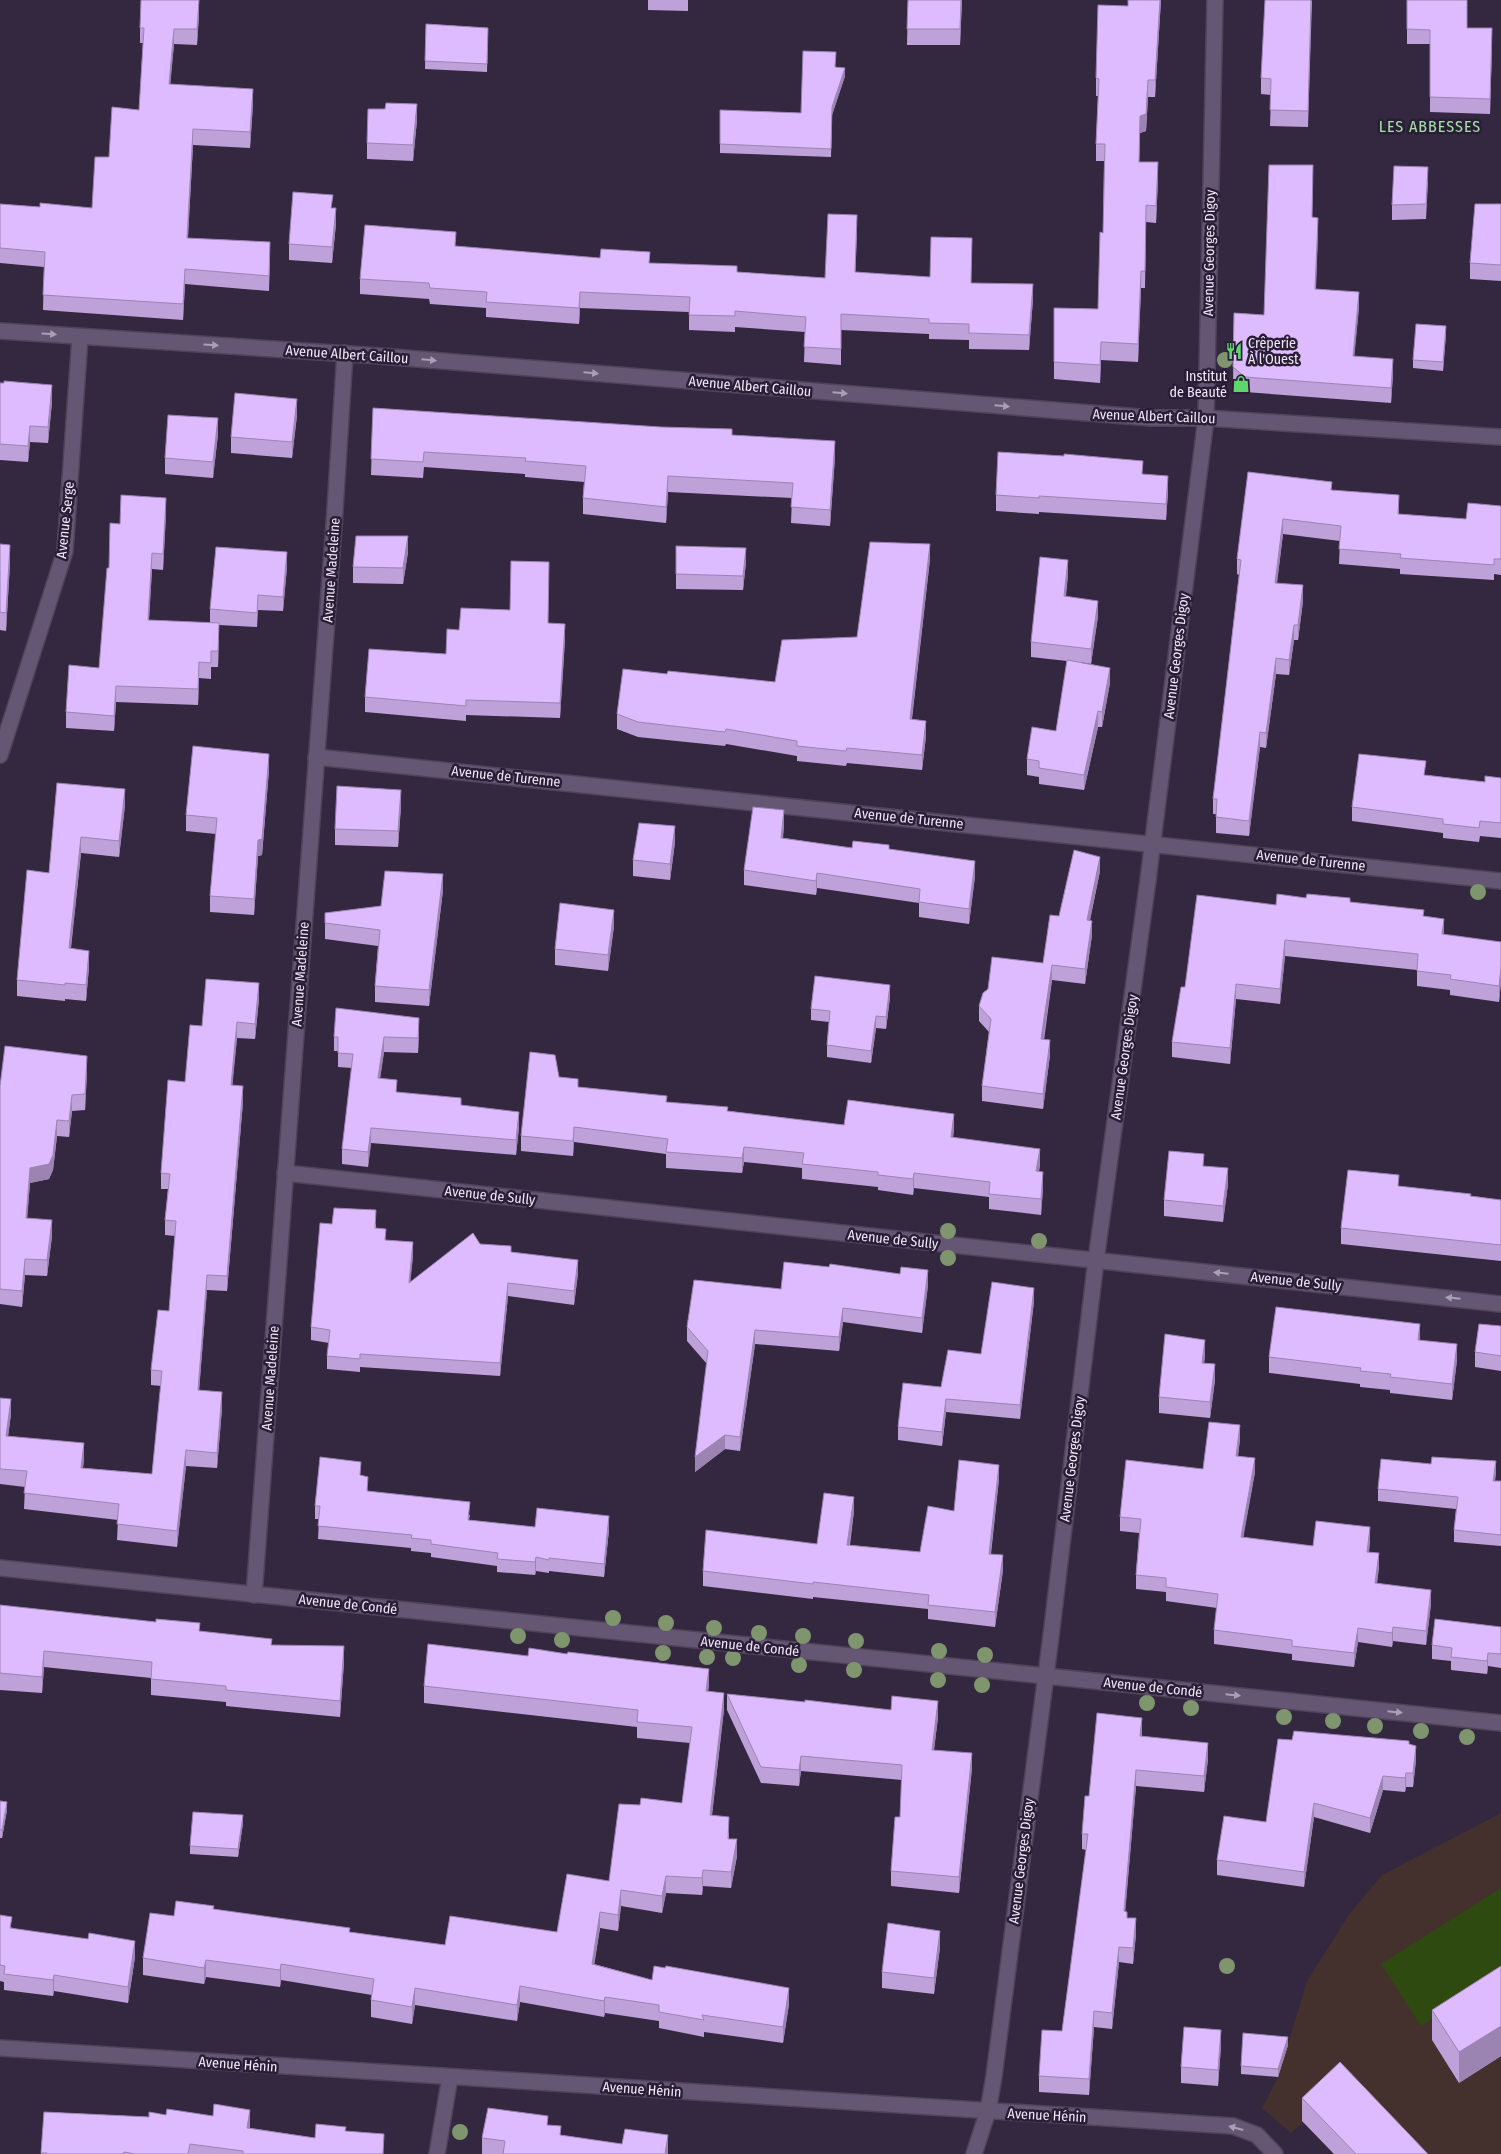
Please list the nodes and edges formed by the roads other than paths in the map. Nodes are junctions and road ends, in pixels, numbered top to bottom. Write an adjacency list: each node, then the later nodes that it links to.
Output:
1 (1215, 0): 5 (street, Avenue Georges Digoy)
2 (0, 331): 3 (street, Avenue Albert Caillou, one-way to 3)
3 (80, 336): 4 (street, Avenue Albert Caillou, one-way to 4); 7 (street, Avenue Serge)
4 (345, 353): 5 (street, Avenue Albert Caillou, one-way to 5); 8 (street, Avenue Madeleine)
5 (1206, 418): 6 (street, Avenue Albert Caillou); 9 (street, Avenue Georges Digoy)
6 (1501, 438)
7 (0, 755)
8 (316, 757): 9 (street, Avenue de Turenne); 11 (street, Avenue Madeleine)
9 (1152, 843): 10 (street, Avenue de Turenne); 12 (street, Avenue Georges Digoy)
10 (1501, 881)
11 (285, 1173): 12 (street, Avenue de Sully); 15 (street, Avenue Madeleine)
12 (1096, 1260): 13 (street, Avenue de Sully, one-way to 12); 16 (street, Avenue Georges Digoy)
13 (1501, 1304)
14 (0, 1568): 15 (street, Avenue de Condé)
15 (254, 1595): 16 (street, Avenue de Condé)
16 (1046, 1676): 17 (street, Avenue de Condé, one-way to 17); 20 (street, Avenue Georges Digoy)
17 (1501, 1723)
18 (0, 2048): 19 (street, Avenue Hénin)
19 (450, 2077): 20 (street, Avenue Hénin); 21 (street)
20 (988, 2111): 22 (street, Avenue Georges Digoy); 23 (street, Avenue Hénin, one-way to 20)
21 (438, 2154)
22 (974, 2154)
23 (1275, 2154)

